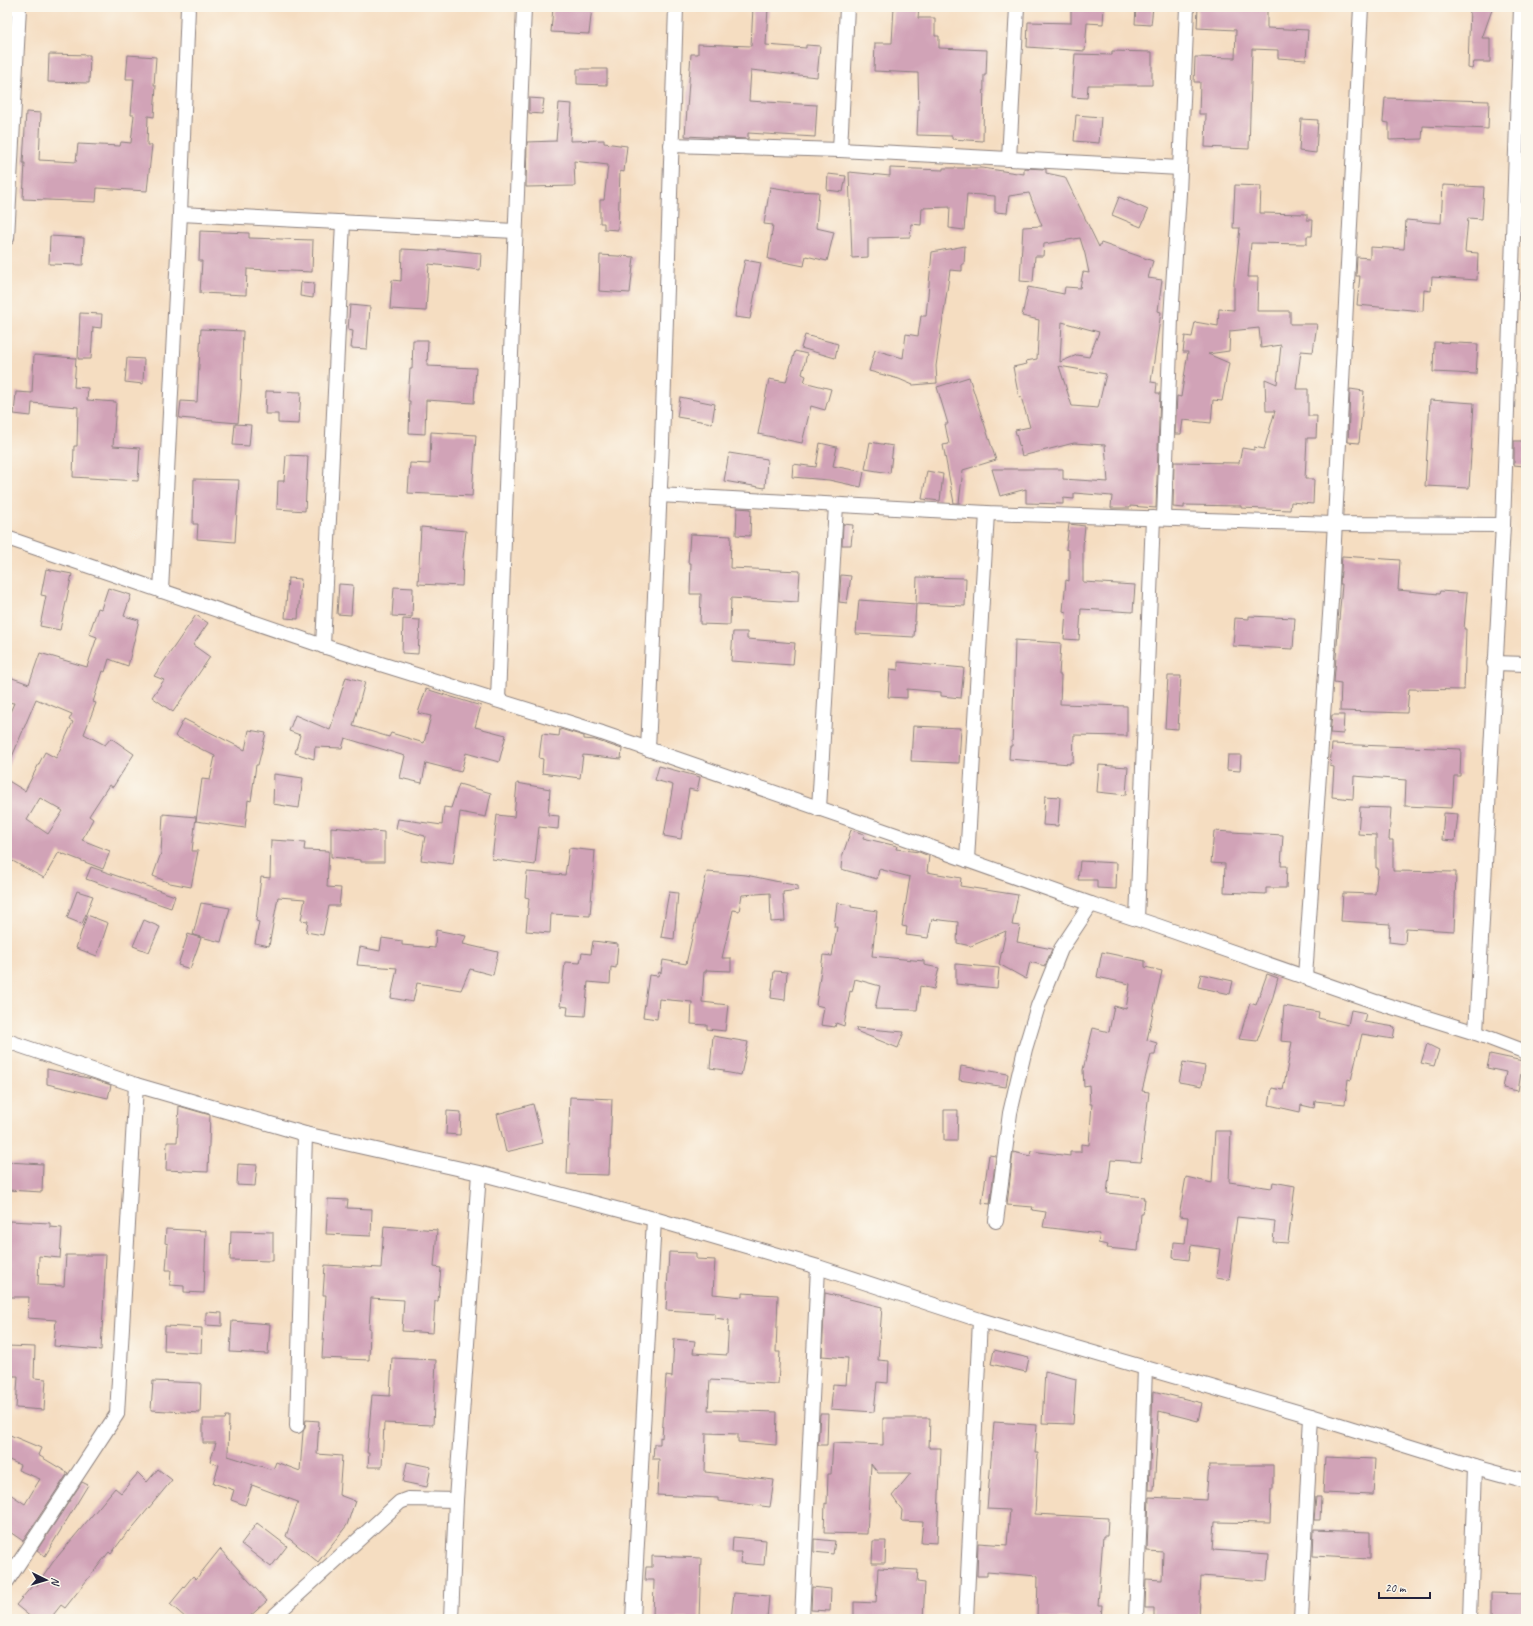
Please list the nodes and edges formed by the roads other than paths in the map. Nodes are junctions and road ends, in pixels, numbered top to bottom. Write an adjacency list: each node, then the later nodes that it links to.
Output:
1 (19, 7): 18 (street)
2 (188, 7): 15 (street)
3 (524, 7): 17 (street)
4 (676, 7): 11 (street)
5 (847, 7): 12 (street)
6 (1017, 7): 13 (street)
7 (1186, 7): 14 (street)
8 (1361, 7): 23 (street)
9 (1521, 7): 10 (street)
10 (1522, 62): 24 (street)
11 (671, 145): 12 (street); 19 (street)
12 (840, 150): 13 (street)
13 (1009, 158): 14 (street)
14 (1180, 168): 22 (street)
15 (180, 214): 16 (street); 26 (street)
16 (343, 222): 17 (street); 27 (street)
17 (515, 231): 30 (street)
18 (7, 238)
19 (659, 495): 20 (street); 31 (street)
20 (836, 505): 21 (street); 32 (street)
21 (986, 513): 22 (street); 33 (street)
22 (1159, 518): 23 (street); 35 (street)
23 (1334, 524): 24 (street); 36 (street)
24 (1503, 525): 28 (street)
25 (7, 538): 26 (street)
26 (161, 591): 27 (street)
27 (323, 646): 30 (street)
28 (1494, 662): 29 (street); 37 (street)
29 (1526, 664)
30 (498, 700): 31 (street)
31 (648, 749): 32 (street)
32 (819, 809): 33 (street)
33 (967, 860): 34 (street)
34 (1091, 904): 35 (street); 44 (street)
35 (1138, 920): 36 (street)
36 (1305, 977): 37 (street)
37 (1476, 1033): 39 (street)
38 (7, 1041): 40 (street)
39 (1526, 1052)
40 (136, 1085): 41 (street); 53 (street)
41 (305, 1134): 42 (street); 49 (street)
42 (479, 1173): 43 (street); 52 (street)
43 (654, 1218): 45 (street); 56 (street)
44 (996, 1220)
45 (818, 1266): 46 (street); 57 (street)
46 (980, 1320): 47 (street); 58 (street)
47 (1145, 1368): 48 (street); 59 (street)
48 (1311, 1416): 50 (street); 60 (street)
49 (297, 1426)
50 (1475, 1467): 51 (street); 61 (street)
51 (1526, 1481)
52 (456, 1500): 54 (street); 55 (street)
53 (7, 1582)
54 (271, 1619)
55 (451, 1619)
56 (633, 1619)
57 (802, 1619)
58 (966, 1619)
59 (1136, 1619)
60 (1301, 1619)
61 (1470, 1619)

